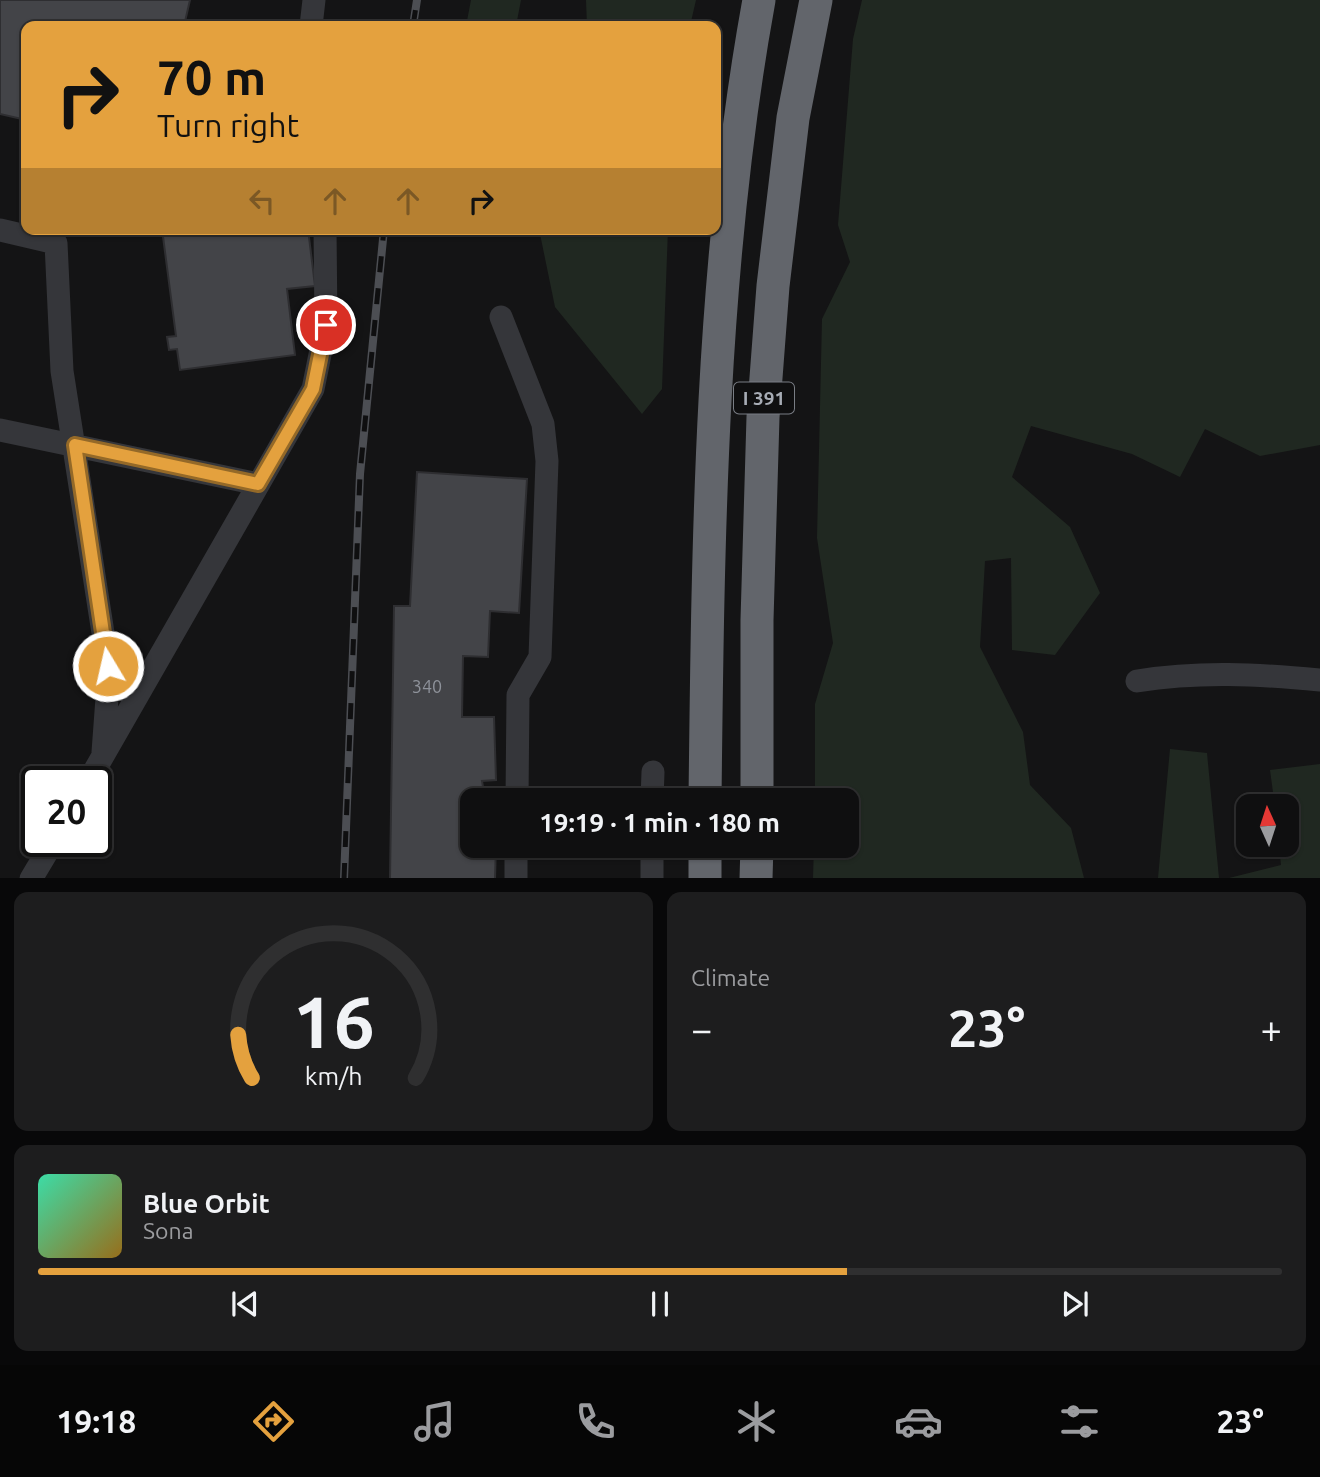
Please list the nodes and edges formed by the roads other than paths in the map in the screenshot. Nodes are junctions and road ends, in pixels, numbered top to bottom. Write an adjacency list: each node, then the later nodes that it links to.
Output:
1 (314, 0): 4 (lane)
2 (759, 0): 20 (highway, I 391)
3 (816, 0): 21 (highway, I 391)
4 (312, 21)
5 (0, 230): 6 (lane)
6 (21, 235)
7 (22, 235): 11 (lane)
8 (325, 235): 12 (lane)
9 (501, 317): 18 (lane)
10 (0, 430): 11 (lane)
11 (75, 445): 12 (lane); 15 (lane)
12 (258, 484): 15 (lane)
13 (1320, 680): 14 (lane)
14 (1137, 681)
15 (103, 757): 16 (lane)
16 (98, 766)
17 (653, 772): 19 (lane)
18 (517, 788)
19 (652, 788)
20 (705, 788)
21 (757, 788)
22 (44, 857): 27 (lane)
23 (516, 858): 28 (lane)
24 (652, 858): 29 (lane)
25 (705, 858): 30 (highway)
26 (757, 858): 31 (highway)
27 (32, 878)
28 (516, 878)
29 (652, 878)
30 (705, 878)
31 (757, 878)

